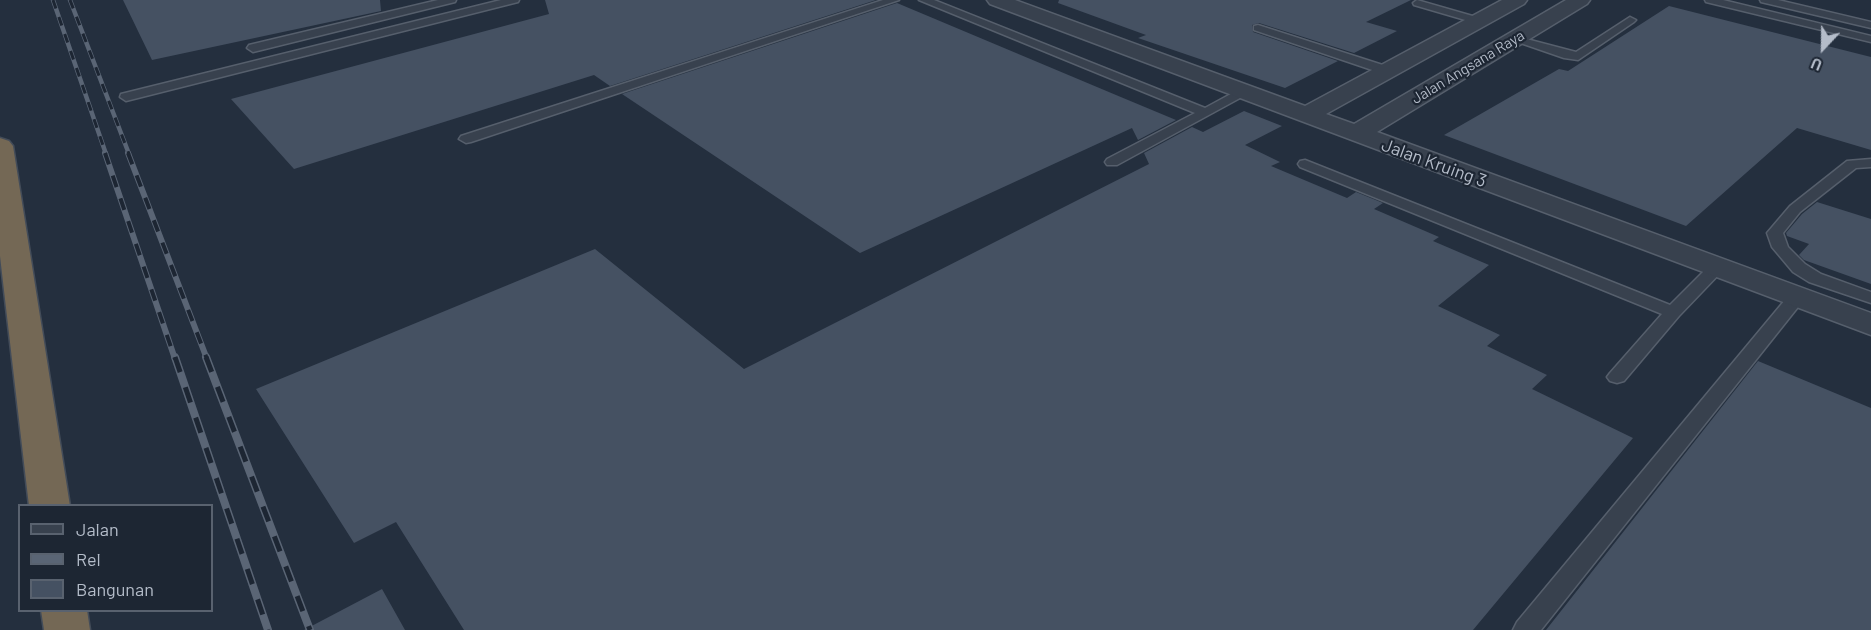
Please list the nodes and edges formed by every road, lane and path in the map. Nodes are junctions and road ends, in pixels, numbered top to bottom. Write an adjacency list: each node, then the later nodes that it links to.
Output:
1 (451, 0): 17 (lane)
2 (514, 0): 20 (lane)
3 (894, 0): 24 (lane)
4 (924, 0): 21 (lane)
5 (997, 0): 19 (street, Jalan Kruing 3)
6 (1517, 0): 12 (street, Jalan Angsana Raya)
7 (1580, 0): 15 (street, Jalan Angsana Raya)
8 (1710, 0): 16 (lane)
9 (1765, 0): 13 (lane)
10 (1418, 3): 12 (lane)
11 (1630, 20): 15 (lane)
12 (1479, 21): 18 (street, Jalan Angsana Raya)
13 (1869, 25)
14 (1258, 28): 18 (lane)
15 (1515, 39): 23 (street, Jalan Angsana Raya)
16 (1871, 39)
17 (253, 48)
18 (1388, 71): 22 (street, Jalan Angsana Raya)
19 (1245, 92): 21 (lane); 22 (street, Jalan Kruing 3)
20 (126, 98)
21 (1206, 113): 26 (lane)
22 (1306, 115): 23 (street, Jalan Kruing 3)
23 (1356, 134): 29 (street, Jalan Kruing 3)
24 (466, 139)
25 (0, 146): 35 (highway)
26 (1112, 162)
27 (1871, 163): 31 (lane)
28 (1305, 164): 32 (lane)
29 (1717, 268): 30 (street, Jalan Kruing 3); 32 (lane)
30 (1796, 298): 33 (street, Jalan Kruing 3); 38 (lane)
31 (1871, 298)
32 (1673, 312): 34 (lane)
33 (1871, 326)
34 (1617, 377)
35 (50, 504)
36 (64, 612): 37 (highway)
37 (67, 630)
38 (1526, 630)

